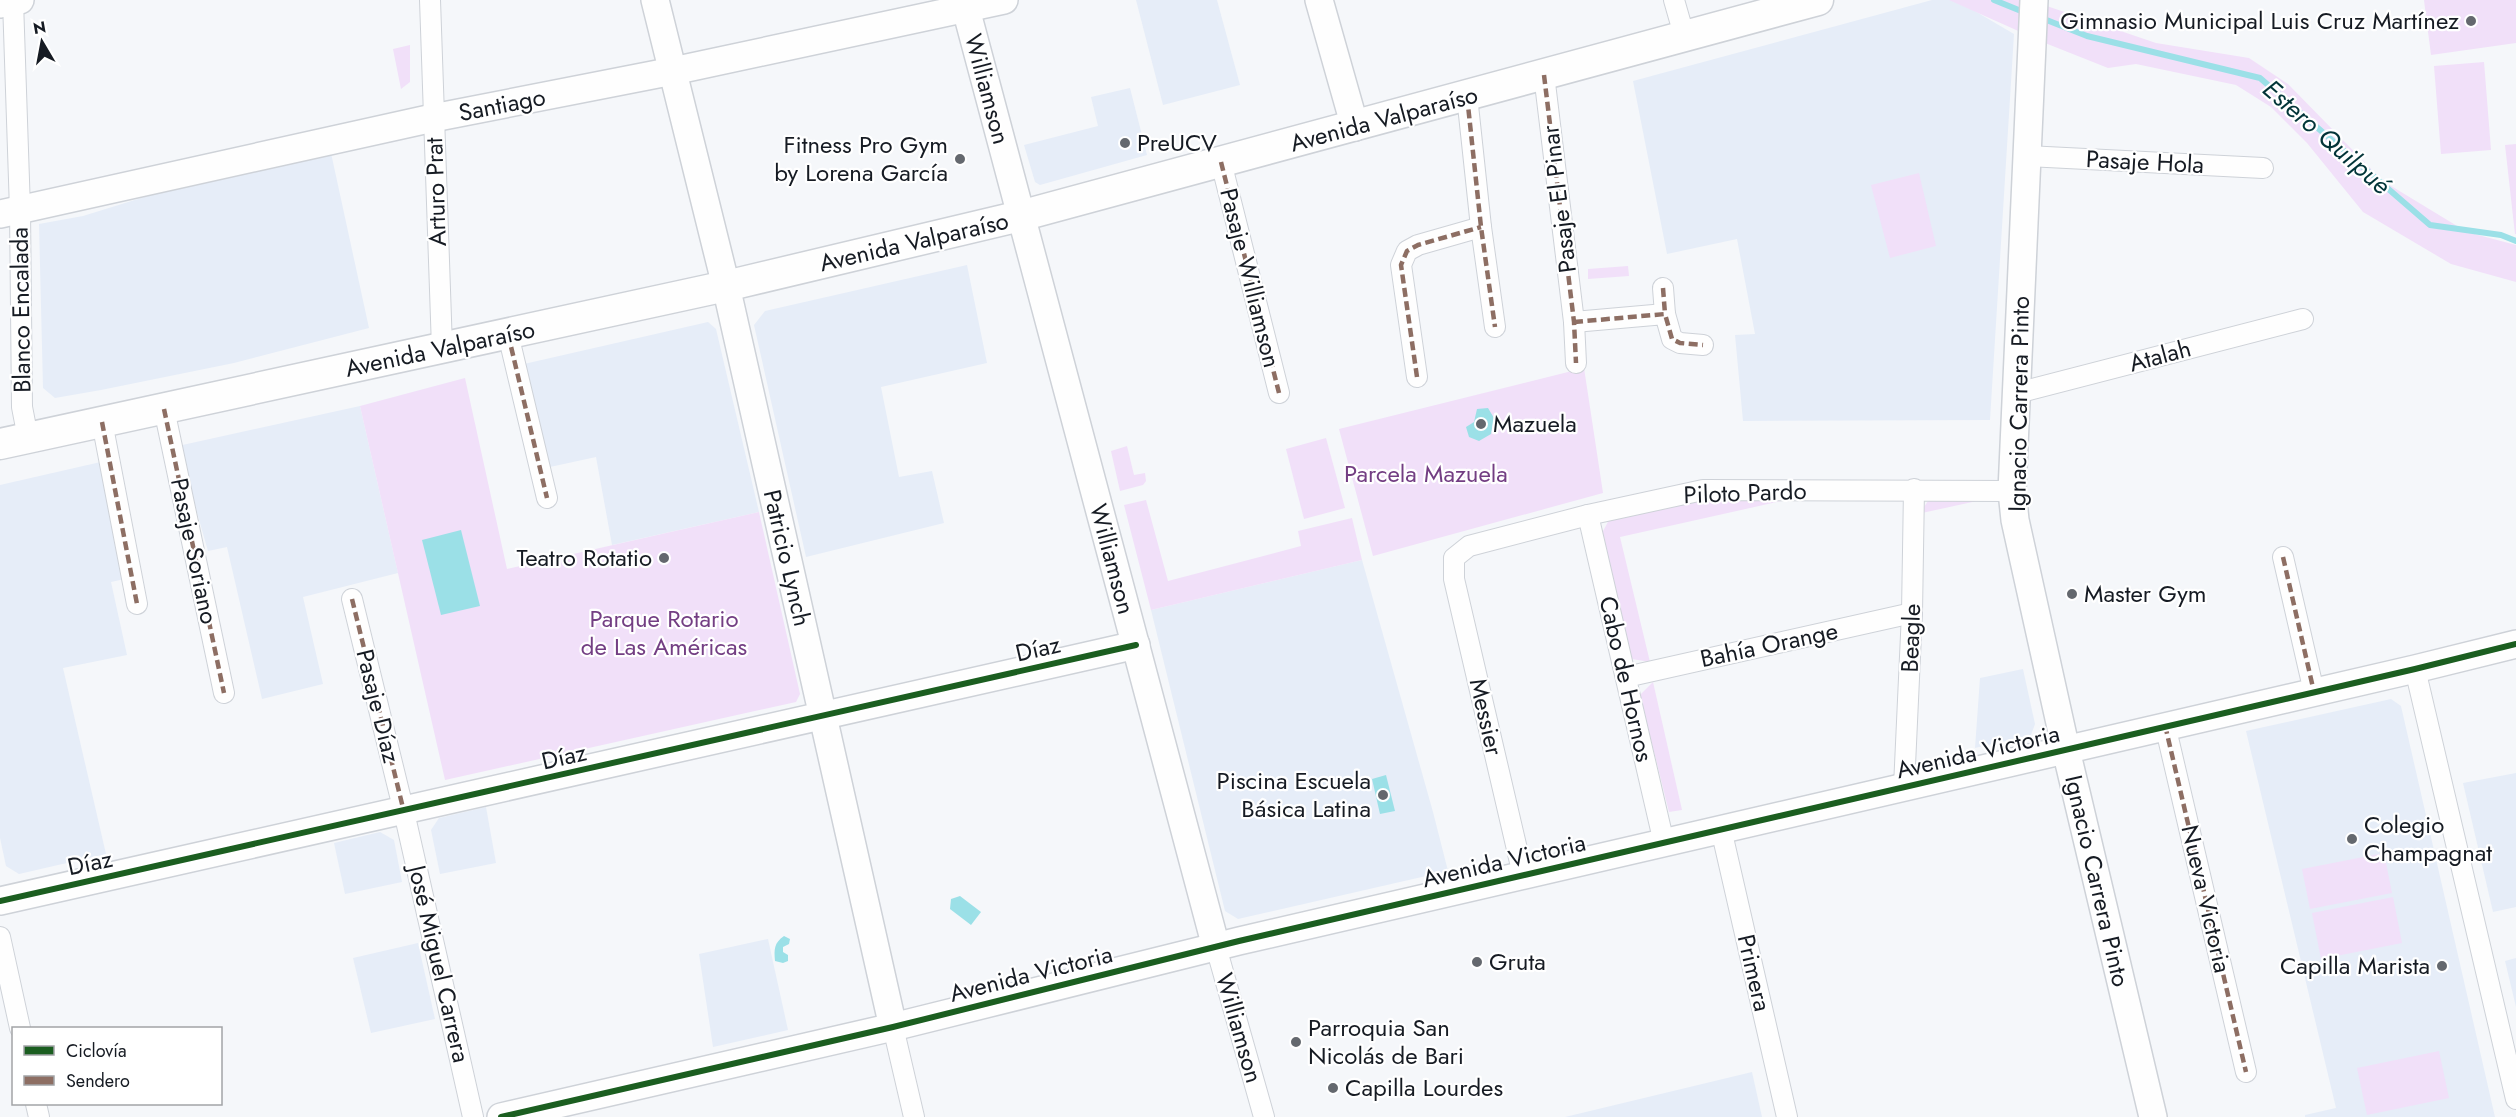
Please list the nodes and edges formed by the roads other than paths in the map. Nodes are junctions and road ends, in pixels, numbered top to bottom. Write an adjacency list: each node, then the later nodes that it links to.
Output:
1 (430, 0): 14 (street, Arturo Prat)
2 (655, 0): 11 (street, Patricio Lynch)
3 (1004, 0): 9 (street, Santiago)
4 (1319, 0): 15 (street)
5 (1674, 0): 10 (street)
6 (1818, 0): 10 (main road, Avenida Valparaíso)
7 (2034, 0): 16 (street, Ignacio Carrera Pinto)
8 (11, 2): 19 (street, Blanco Encalada)
9 (964, 5): 11 (street, Santiago); 20 (street, Williamson)
10 (1684, 35): 12 (main road, Avenida Valparaíso)
11 (674, 71): 14 (street, Santiago); 22 (street, Patricio Lynch)
12 (1544, 75): 13 (main road, Avenida Valparaíso); 26 (street, Pasaje El Pinar)
13 (1467, 96): 15 (main road, Avenida Valparaíso); 21 (street)
14 (433, 118): 19 (street, Santiago); 30 (street, Arturo Prat)
15 (1355, 127): 17 (main road, Avenida Valparaíso)
16 (2027, 156): 18 (street, Pasaje Hola); 34 (street, Ignacio Carrera Pinto)
17 (1221, 162): 20 (main road, Avenida Valparaíso); 33 (street, Pasaje Williamson)
18 (2263, 168)
19 (10, 212): 37 (street, Blanco Encalada)
20 (1020, 216): 22 (main road, Avenida Valparaíso); 48 (street, Williamson)
21 (1481, 227): 27 (street); 32 (street)
22 (726, 286): 28 (main road, Avenida Valparaíso); 53 (street, Patricio Lynch)
23 (1664, 288): 24 (street)
24 (1665, 314): 26 (street); 29 (street)
25 (2303, 319): 34 (street, Atalah)
26 (1574, 322): 31 (street, Pasaje El Pinar)
27 (1495, 327)
28 (508, 334): 30 (main road, Avenida Valparaíso); 40 (street)
29 (1703, 345)
30 (442, 348): 35 (main road, Avenida Valparaíso)
31 (1576, 363)
32 (1417, 377)
33 (1279, 393)
34 (2017, 393): 39 (street, Ignacio Carrera Pinto)
35 (164, 409): 36 (main road, Avenida Valparaíso); 52 (street, Pasaje Soriano)
36 (102, 422): 37 (main road, Avenida Valparaíso); 45 (street)
37 (14, 441)
38 (1914, 489): 39 (street, Piloto Pardo); 41 (street, Piloto Pardo); 46 (street, Beagle)
39 (2012, 491): 55 (street, Ignacio Carrera Pinto)
40 (547, 498)
41 (1588, 516): 43 (street, Piloto Pardo); 50 (street, Cabo de Hornos)
42 (2283, 557): 51 (street)
43 (1454, 558): 60 (street, Messier)
44 (352, 599): 57 (street, Pasaje Díaz)
45 (137, 604)
46 (1912, 613): 50 (street, Bahía Orange); 56 (street, Beagle)
47 (2516, 644): 49 (street, Avenida Victoria)
48 (1136, 645): 53 (street, Díaz); 63 (street, Williamson)
49 (2415, 669): 51 (street, Avenida Victoria); 67 (street)
50 (1626, 677): 59 (street, Cabo de Hornos)
51 (2314, 692): 54 (street, Avenida Victoria)
52 (224, 693)
53 (822, 716): 57 (street, Díaz); 65 (street, Patricio Lynch)
54 (2165, 725): 55 (street, Avenida Victoria); 66 (street, Nueva Victoria)
55 (2066, 750): 56 (street, Avenida Victoria); 73 (street, Ignacio Carrera Pinto)
56 (1904, 787): 58 (street, Avenida Victoria)
57 (404, 812): 61 (street, Díaz); 68 (street, José Miguel Carrera)
58 (1721, 830): 59 (street, Avenida Victoria); 72 (street, Primera)
59 (1664, 843): 60 (street, Avenida Victoria)
60 (1524, 875): 63 (street, Avenida Victoria)
61 (0, 901)
62 (0, 937): 64 (street)
63 (1216, 947): 65 (street, Avenida Victoria); 71 (street, Williamson)
64 (20, 1027)
65 (893, 1027): 69 (street, Avenida Victoria); 70 (street, Patricio Lynch)
66 (2246, 1072)
67 (2516, 1099)
68 (473, 1117)
69 (501, 1117)
70 (914, 1117)
71 (1264, 1117)
72 (1787, 1117)
73 (2153, 1117)

